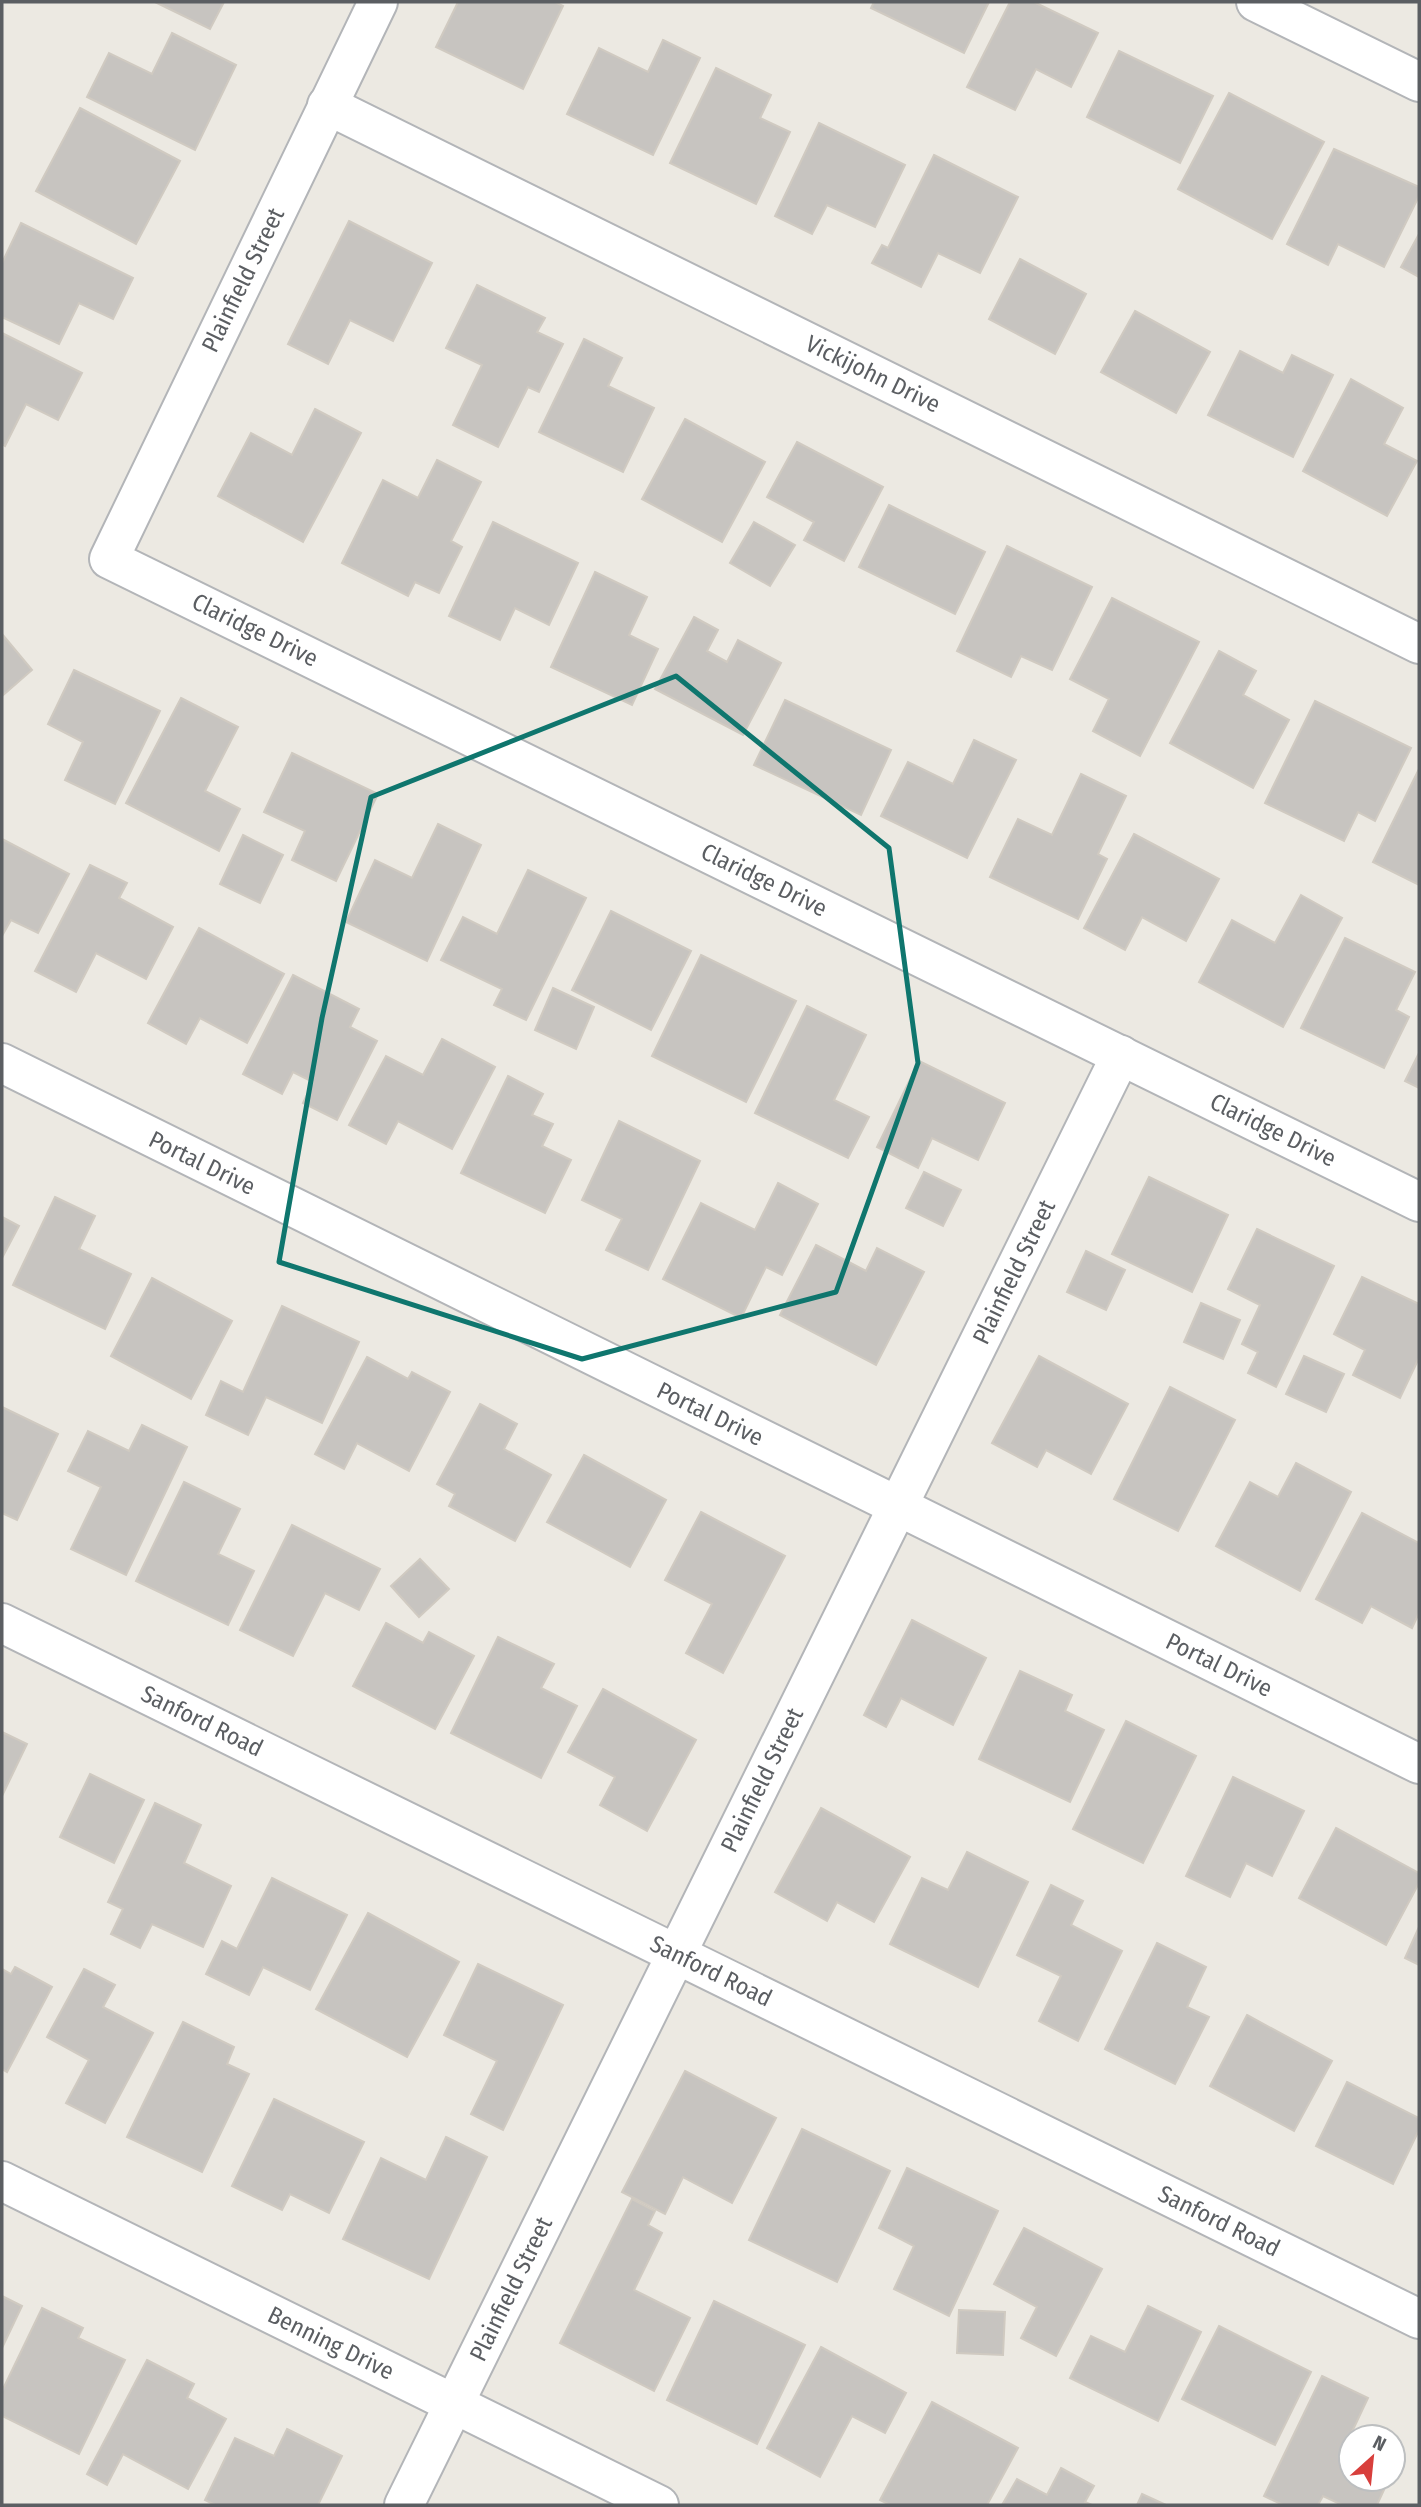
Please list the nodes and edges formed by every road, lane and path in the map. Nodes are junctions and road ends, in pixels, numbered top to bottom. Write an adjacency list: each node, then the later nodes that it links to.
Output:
1 (379, 2): 4 (street, Plainfield Street)
2 (1256, 2): 3 (street)
3 (1419, 82)
4 (327, 105): 5 (street, Plainfield Street); 6 (street, Vickijohn Drive)
5 (109, 559): 7 (street, Claridge Drive)
6 (1419, 644)
7 (1121, 1055): 9 (street, Claridge Drive); 10 (street, Plainfield Street)
8 (2, 1063): 10 (street, Portal Drive)
9 (1419, 1202)
10 (898, 1506): 12 (street, Portal Drive); 13 (street, Plainfield Street)
11 (2, 1623): 13 (street, Sanford Road)
12 (1419, 1764)
13 (677, 1954): 15 (street, Sanford Road); 16 (street, Plainfield Street)
14 (2, 2182): 16 (street, Benning Drive)
15 (1419, 2319)
16 (454, 2404): 17 (street, Plainfield Street); 18 (street, Benning Drive)
17 (404, 2505)
18 (659, 2505)

